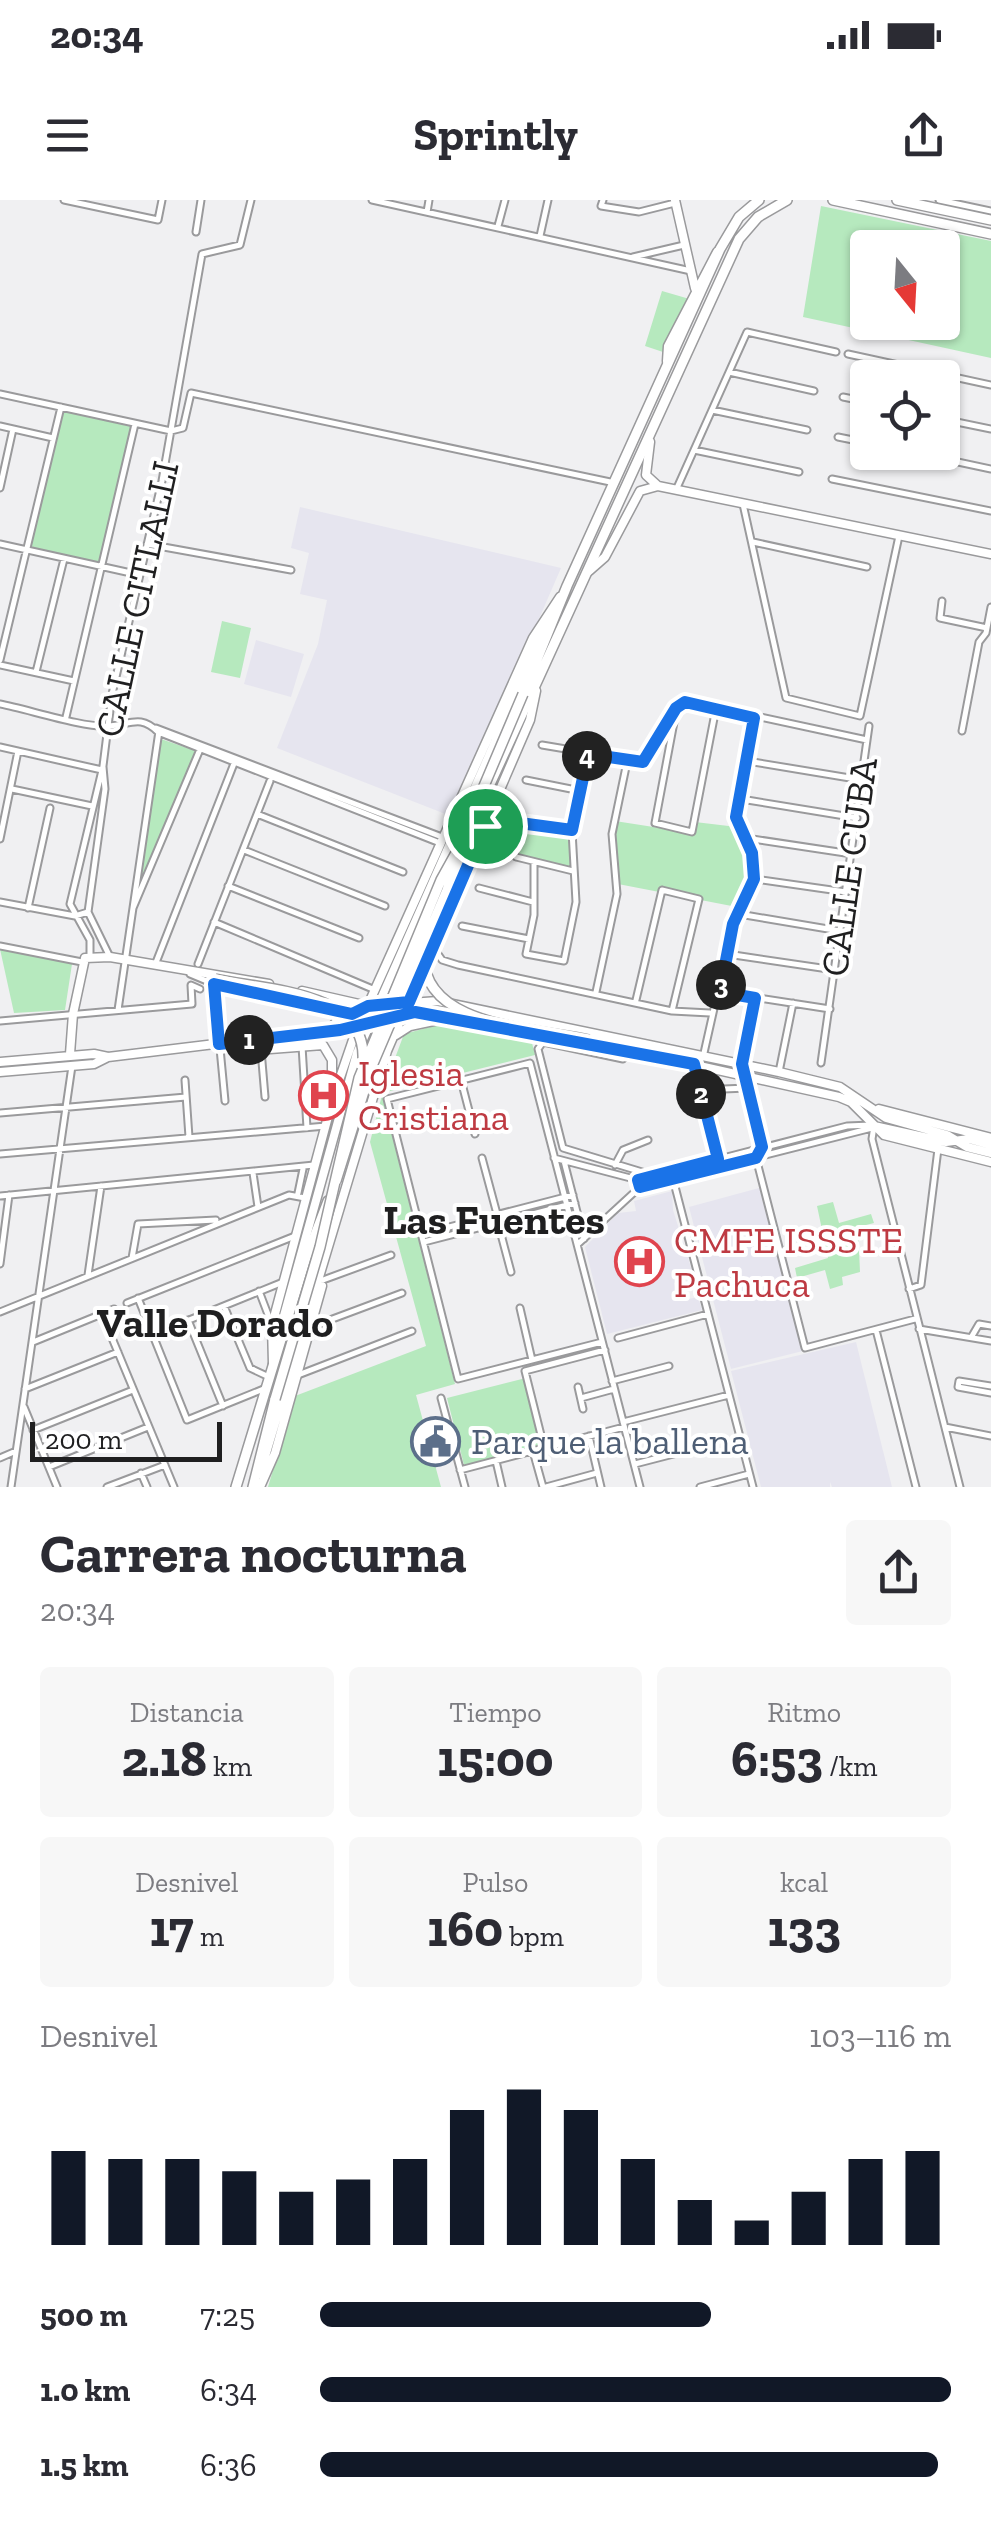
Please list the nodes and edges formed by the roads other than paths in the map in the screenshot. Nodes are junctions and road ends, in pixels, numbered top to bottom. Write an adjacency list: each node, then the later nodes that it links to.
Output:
1 (64, 200): 2 (street)
2 (162, 200)
3 (201, 200): 25 (street)
4 (252, 200): 54 (street)
5 (372, 200): 16 (street)
6 (429, 200): 21 (street)
7 (505, 200): 23 (street)
8 (548, 200): 27 (street)
9 (603, 200): 18 (street)
10 (625, 200): 18 (street)
11 (759, 200): 29 (main road)
12 (788, 200): 38 (main road)
13 (834, 200): 24 (main road)
14 (896, 200): 19 (main road)
15 (940, 200): 19 (street)
16 (387, 202): 21 (street)
17 (675, 202): 18 (street); 28 (main road)
18 (628, 210)
19 (963, 211): 20 (street); 22 (main road); 24 (street)
20 (991, 211)
21 (426, 212): 23 (street)
22 (991, 220)
23 (498, 226): 27 (street)
24 (960, 227): 26 (main road)
25 (196, 232)
26 (991, 234)
27 (540, 236): 31 (street)
28 (684, 245): 30 (street); 33 (main road)
29 (720, 249): 34 (main road); 35 (main road)
30 (654, 252): 31 (street); 32 (street)
31 (630, 258): 32 (street)
32 (656, 264): 33 (street)
33 (691, 271): 34 (main road); 35 (main road); 35 (main road)
34 (704, 273): 35 (main road)
35 (694, 296): 38 (main road); 64 (main road)
36 (836, 352): 39 (street)
37 (848, 354): 40 (street)
38 (684, 361): 51 (main road)
39 (728, 372): 41 (street); 46 (street)
40 (991, 385)
41 (814, 391)
42 (0, 394): 45 (street)
43 (842, 397): 44 (street)
44 (850, 399)
45 (60, 407): 48 (street); 56 (street)
46 (710, 410): 52 (street); 58 (street)
47 (960, 423): 53 (street)
48 (135, 424): 54 (street); 78 (street)
49 (0, 426): 50 (street)
50 (14, 429): 56 (street); 60 (street)
51 (652, 430): 65 (main road); 67 (main road)
52 (806, 430)
53 (991, 430)
54 (171, 432): 64 (street); 74 (street, CALLE CITLALLI)
55 (838, 437): 57 (street)
56 (53, 438): 75 (street)
57 (850, 439)
58 (693, 450): 62 (street); 68 (street)
59 (960, 462): 61 (street)
60 (2, 466): 66 (street)
61 (991, 469)
62 (798, 472)
63 (832, 479): 70 (street)
64 (614, 482): 67 (street); 83 (main road)
65 (658, 486): 68 (main road); 81 (main road)
66 (0, 488)
67 (626, 488): 81 (main road)
68 (676, 490): 69 (main road)
69 (743, 504): 71 (main road); 72 (street)
70 (991, 511)
71 (899, 536): 72 (street); 76 (main road)
72 (752, 542): 79 (street)
73 (0, 544): 75 (street)
74 (147, 544): 80 (street); 82 (street, CALLE CITLALLI)
75 (24, 550): 77 (street); 87 (street)
76 (991, 554)
77 (64, 558): 78 (street); 88 (street)
78 (102, 567): 82 (street); 89 (street)
79 (867, 568)
80 (291, 570)
81 (588, 572): 90 (main road)
82 (140, 575): 97 (street, CALLE CITLALLI)
83 (567, 586): 127 (main road); 134 (main road); 153 (main road, bridge)
84 (942, 601): 86 (street)
85 (991, 607): 86 (street)
86 (987, 628): 99 (street)
87 (0, 663): 88 (street)
88 (36, 672): 89 (street)
89 (74, 682): 94 (street)
90 (537, 688): 122 (main road); 204 (main road, bridge)
91 (0, 704): 94 (street)
92 (676, 708): 93 (street); 105 (street); 107 (street)
93 (716, 708): 95 (street); 107 (street)
94 (66, 717): 97 (street)
95 (754, 718): 100 (street); 108 (street)
96 (869, 726): 100 (street, CALLE CUBA)
97 (107, 727): 98 (street); 111 (street, CALLE CITLALLI)
98 (158, 729): 103 (street); 143 (street)
99 (962, 731)
100 (867, 740): 114 (street, CALLE CUBA)
101 (542, 745): 106 (street)
102 (0, 747): 104 (street)
103 (201, 747): 109 (street); 143 (street)
104 (18, 751): 111 (street); 115 (street)
105 (654, 751): 107 (street); 110 (street)
106 (588, 754): 110 (street); 116 (street)
107 (668, 755)
108 (747, 761): 114 (street); 117 (street)
109 (235, 762): 112 (street); 159 (street)
110 (627, 762): 166 (street)
111 (103, 769): 118 (street); 144 (street)
112 (272, 777): 120 (street); 127 (street)
113 (526, 780): 116 (street)
114 (862, 780): 121 (street, CALLE CUBA)
115 (11, 789): 118 (street); 126 (street)
116 (581, 791): 123 (street)
117 (741, 799): 121 (street); 125 (street)
118 (92, 806): 146 (street)
119 (50, 808): 142 (street)
120 (256, 814): 128 (street); 133 (street)
121 (857, 818): 130 (street, CALLE CUBA)
122 (485, 826): 124 (street); 153 (main road)
123 (572, 830): 124 (street); 132 (street)
124 (507, 837): 131 (street)
125 (744, 838): 130 (street); 135 (street)
126 (0, 839)
127 (441, 840): 129 (main road)
128 (243, 850): 136 (street); 141 (street)
129 (434, 854): 134 (main road); 161 (main road)
130 (852, 854): 138 (street, CALLE CUBA)
131 (534, 862): 132 (street); 140 (street)
132 (573, 871): 151 (street)
133 (403, 872)
134 (432, 877): 161 (main road)
135 (754, 879): 138 (street); 145 (street)
136 (228, 886): 147 (street); 150 (street)
137 (479, 888): 140 (street)
138 (846, 892): 149 (street, CALLE CUBA)
139 (0, 902): 142 (street)
140 (534, 902): 151 (street)
141 (385, 906)
142 (28, 908): 146 (street)
143 (132, 910): 157 (street)
144 (88, 912): 146 (street); 155 (street)
145 (738, 914): 149 (street); 154 (street)
146 (75, 916): 156 (street)
147 (214, 922): 158 (street); 165 (street)
148 (462, 926): 151 (street)
149 (840, 931): 160 (street, CALLE CUBA)
150 (359, 938)
151 (529, 940)
152 (0, 946): 156 (street)
153 (429, 946): 166 (street); 171 (main road); 174 (main road); 190 (main road, bridge); 303 (main road, bridge)
154 (727, 954): 160 (street); 167 (street)
155 (110, 957): 156 (main road); 157 (main road)
156 (86, 959): 182 (main road)
157 (122, 960): 159 (main road); 177 (street)
158 (198, 964)
159 (155, 966): 162 (main road)
160 (835, 970): 176 (street, CALLE CUBA)
161 (388, 971): 165 (main road); 173 (main road); 175 (main road)
162 (190, 974): 163 (main road); 170 (main road)
163 (214, 981): 178 (street); 191 (street); 204 (main road, bridge)
164 (200, 989): 177 (street)
165 (375, 990): 170 (main road); 175 (main road)
166 (596, 992): 169 (street)
167 (720, 992): 168 (street); 181 (street)
168 (755, 998): 172 (street); 202 (street)
169 (636, 1000): 179 (street); 179 (street)
170 (347, 1001): 175 (main road)
171 (409, 1002): 173 (main road); 174 (main road); 180 (main road)
172 (794, 1003): 176 (street); 206 (street)
173 (394, 1004): 175 (main road); 180 (main road)
174 (454, 1004): 202 (main road)
175 (372, 1006): 178 (main road); 183 (main road); 186 (main road); 187 (main road)
176 (830, 1009): 200 (street, CALLE CUBA)
177 (118, 1010): 182 (street)
178 (334, 1010): 188 (main road)
179 (672, 1011): 181 (street)
180 (404, 1013): 183 (main road); 184 (main road); 189 (main road)
181 (710, 1013): 195 (street)
182 (73, 1014): 185 (street); 196 (main road)
183 (383, 1018): 186 (main road); 194 (main road)
184 (449, 1018): 189 (main road); 197 (main road)
185 (0, 1021)
186 (369, 1022): 187 (main road); 303 (main road)
187 (358, 1026): 188 (main road); 214 (main road)
188 (325, 1032): 191 (main road)
189 (393, 1039): 194 (main road)
190 (590, 1040): 197 (main road)
191 (219, 1044): 193 (main road); 198 (main road); 215 (street)
192 (302, 1045): 193 (main road); 214 (main road); 221 (street)
193 (261, 1049): 213 (street)
194 (387, 1051): 260 (main road)
195 (704, 1053)
196 (70, 1054): 198 (main road); 199 (main road)
197 (624, 1054): 201 (main road); 238 (street)
198 (108, 1058): 203 (main road)
199 (0, 1062)
200 (821, 1063)
201 (694, 1064): 207 (main road); 211 (street)
202 (742, 1064): 206 (main road); 207 (street)
203 (72, 1066): 205 (main road); 216 (street)
204 (363, 1067): 343 (main road, bridge)
205 (0, 1072)
206 (779, 1072): 217 (main road)
207 (744, 1076): 210 (street); 220 (main road)
208 (185, 1080): 212 (street)
209 (461, 1080): 222 (street); 233 (street); 262 (street)
210 (747, 1088): 211 (street); 227 (street)
211 (700, 1090): 235 (street)
212 (186, 1096): 216 (street); 223 (street)
213 (265, 1097)
214 (333, 1098): 219 (main road)
215 (225, 1102)
216 (68, 1108): 218 (street); 228 (street)
217 (876, 1108): 220 (main road); 225 (main road); 226 (main road)
218 (0, 1113)
219 (326, 1126): 221 (street); 239 (main road)
220 (874, 1126): 225 (main road); 227 (street); 229 (main road); 234 (street); 274 (street)
221 (308, 1128): 223 (street)
222 (475, 1134)
223 (189, 1138): 228 (street)
224 (648, 1140): 238 (street)
225 (957, 1141): 226 (main road); 230 (main road)
226 (991, 1142)
227 (762, 1147): 234 (street); 235 (street)
228 (62, 1149): 231 (street); 247 (street)
229 (938, 1149): 237 (main road); 274 (street)
230 (991, 1153)
231 (0, 1154)
232 (482, 1158): 256 (street)
233 (554, 1158): 236 (street); 252 (street)
234 (756, 1158): 243 (street); 291 (street)
235 (718, 1159): 243 (street)
236 (564, 1160): 245 (street); 249 (street)
237 (991, 1162)
238 (615, 1165): 241 (street)
239 (314, 1166): 240 (street); 251 (main road)
240 (302, 1169): 242 (street); 251 (street)
241 (635, 1171): 244 (street); 245 (street)
242 (254, 1173): 246 (street); 254 (street)
243 (672, 1175): 244 (street); 245 (street); 285 (street)
244 (654, 1176): 245 (street)
245 (639, 1183): 264 (street)
246 (101, 1186): 247 (street); 271 (street)
247 (56, 1190): 248 (street); 277 (street)
248 (10, 1195): 250 (street); 269 (street)
249 (573, 1195): 252 (street); 253 (street)
250 (0, 1196)
251 (302, 1196): 254 (street); 263 (main road)
252 (566, 1202): 253 (street); 255 (street); 266 (street)
253 (576, 1203): 264 (street)
254 (258, 1207): 257 (street)
255 (537, 1209): 256 (street); 258 (street)
256 (497, 1214): 259 (street)
257 (224, 1219): 268 (street); 268 (street)
258 (498, 1222): 261 (street); 270 (street)
259 (457, 1224): 261 (street); 262 (street)
260 (334, 1228): 272 (main road); 343 (main road)
261 (460, 1233): 265 (street)
262 (422, 1234): 265 (street)
263 (295, 1236): 273 (main road); 278 (street)
264 (584, 1239): 266 (street)
265 (424, 1242): 302 (street)
266 (576, 1245): 299 (street)
267 (391, 1255): 272 (street)
268 (132, 1258): 271 (street)
269 (0, 1264)
270 (511, 1272)
271 (88, 1275): 277 (street)
272 (324, 1280): 290 (main road)
273 (282, 1282): 275 (street); 288 (main road)
274 (909, 1289): 286 (street)
275 (260, 1291): 280 (street); 288 (street)
276 (402, 1293): 290 (street)
277 (40, 1295): 283 (street); 298 (street)
278 (138, 1298): 279 (street); 294 (street)
279 (127, 1303)
280 (224, 1306): 287 (street); 306 (street)
281 (520, 1308): 302 (street)
282 (114, 1309): 284 (street)
283 (0, 1312)
284 (102, 1314): 298 (street); 301 (street)
285 (708, 1314): 296 (street); 312 (street)
286 (916, 1319): 291 (street); 292 (street)
287 (188, 1320): 294 (street); 316 (street)
288 (272, 1326): 303 (main road)
289 (991, 1326): 295 (street)
290 (310, 1328): 305 (main road)
291 (876, 1329): 351 (street)
292 (919, 1329): 295 (street); 320 (street)
293 (412, 1331): 305 (street)
294 (152, 1335): 316 (street)
295 (972, 1337): 297 (street)
296 (618, 1338)
297 (991, 1341)
298 (33, 1342): 309 (street)
299 (602, 1342): 300 (street); 302 (street)
300 (605, 1350): 307 (street); 324 (street)
301 (118, 1352): 309 (street); 310 (street)
302 (532, 1360)
303 (273, 1364): 306 (main road)
304 (669, 1366): 307 (street)
305 (296, 1376): 343 (main road)
306 (268, 1383): 316 (street); 342 (main road)
307 (613, 1385): 314 (street); 318 (street)
308 (578, 1387): 314 (street)
309 (26, 1389): 315 (street)
310 (133, 1390): 319 (street); 321 (street)
311 (991, 1390): 311 (street)
312 (729, 1396): 318 (street); 336 (street)
313 (442, 1398): 333 (street)
314 (581, 1398): 317 (street)
315 (23, 1404): 321 (street); 327 (street)
316 (223, 1406)
317 (583, 1409)
318 (624, 1425): 322 (street); 331 (street)
319 (148, 1427): 330 (street); 332 (street)
320 (945, 1427): 323 (street); 352 (street)
321 (33, 1430): 332 (street)
322 (589, 1436): 324 (street); 335 (street)
323 (991, 1436)
324 (544, 1446): 326 (street)
325 (693, 1449): 331 (street)
326 (533, 1450): 329 (street); 346 (street)
327 (16, 1452): 328 (street); 337 (street)
328 (0, 1458)
329 (496, 1460): 333 (street); 345 (street)
330 (165, 1464): 334 (street); 341 (street)
331 (635, 1464): 348 (street)
332 (48, 1467): 338 (street)
333 (460, 1470): 344 (street)
334 (142, 1473): 339 (street); 340 (street)
335 (598, 1473): 346 (street); 347 (street)
336 (749, 1474): 349 (street); 350 (street)
337 (11, 1487)
338 (57, 1487)
339 (107, 1487)
340 (147, 1487)
341 (174, 1487)
342 (236, 1487)
343 (256, 1487)
344 (465, 1487)
345 (502, 1487)
346 (544, 1487)
347 (601, 1487)
348 (640, 1487)
349 (700, 1487)
350 (753, 1487)
351 (916, 1487)
352 (960, 1487)

